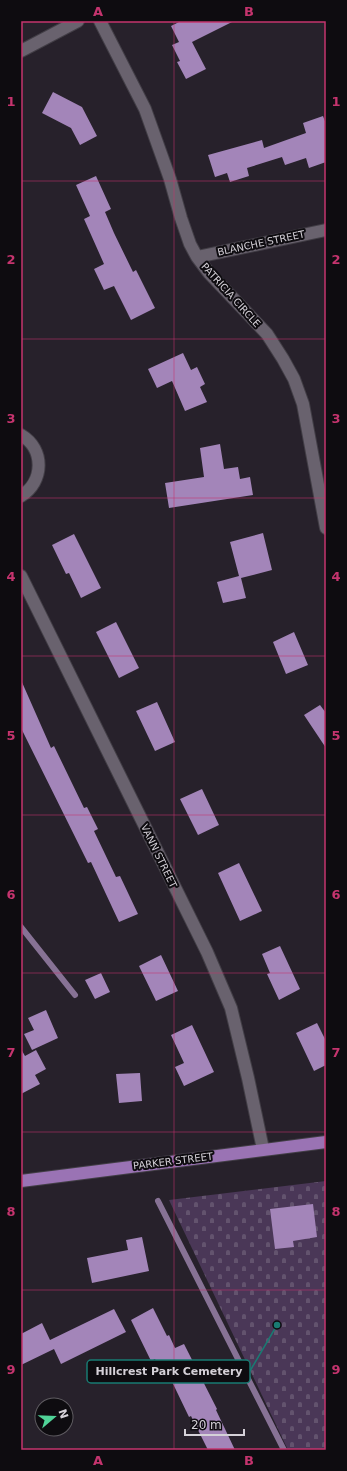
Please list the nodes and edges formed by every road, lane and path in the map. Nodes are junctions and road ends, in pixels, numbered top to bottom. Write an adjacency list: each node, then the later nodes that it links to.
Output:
1 (78, 21): 3 (street)
2 (100, 21): 5 (street, PATRICIA CIRCLE)
3 (21, 51)
4 (326, 230): 5 (street, BLANCHE STREET)
5 (197, 257): 8 (street, PATRICIA CIRCLE)
6 (21, 435): 7 (street)
7 (21, 496)
8 (326, 528)
9 (21, 576): 11 (street, VANN STREET)
10 (326, 1142): 11 (main road, PARKER STREET)
11 (262, 1149): 12 (main road, PARKER STREET)
12 (21, 1181)

